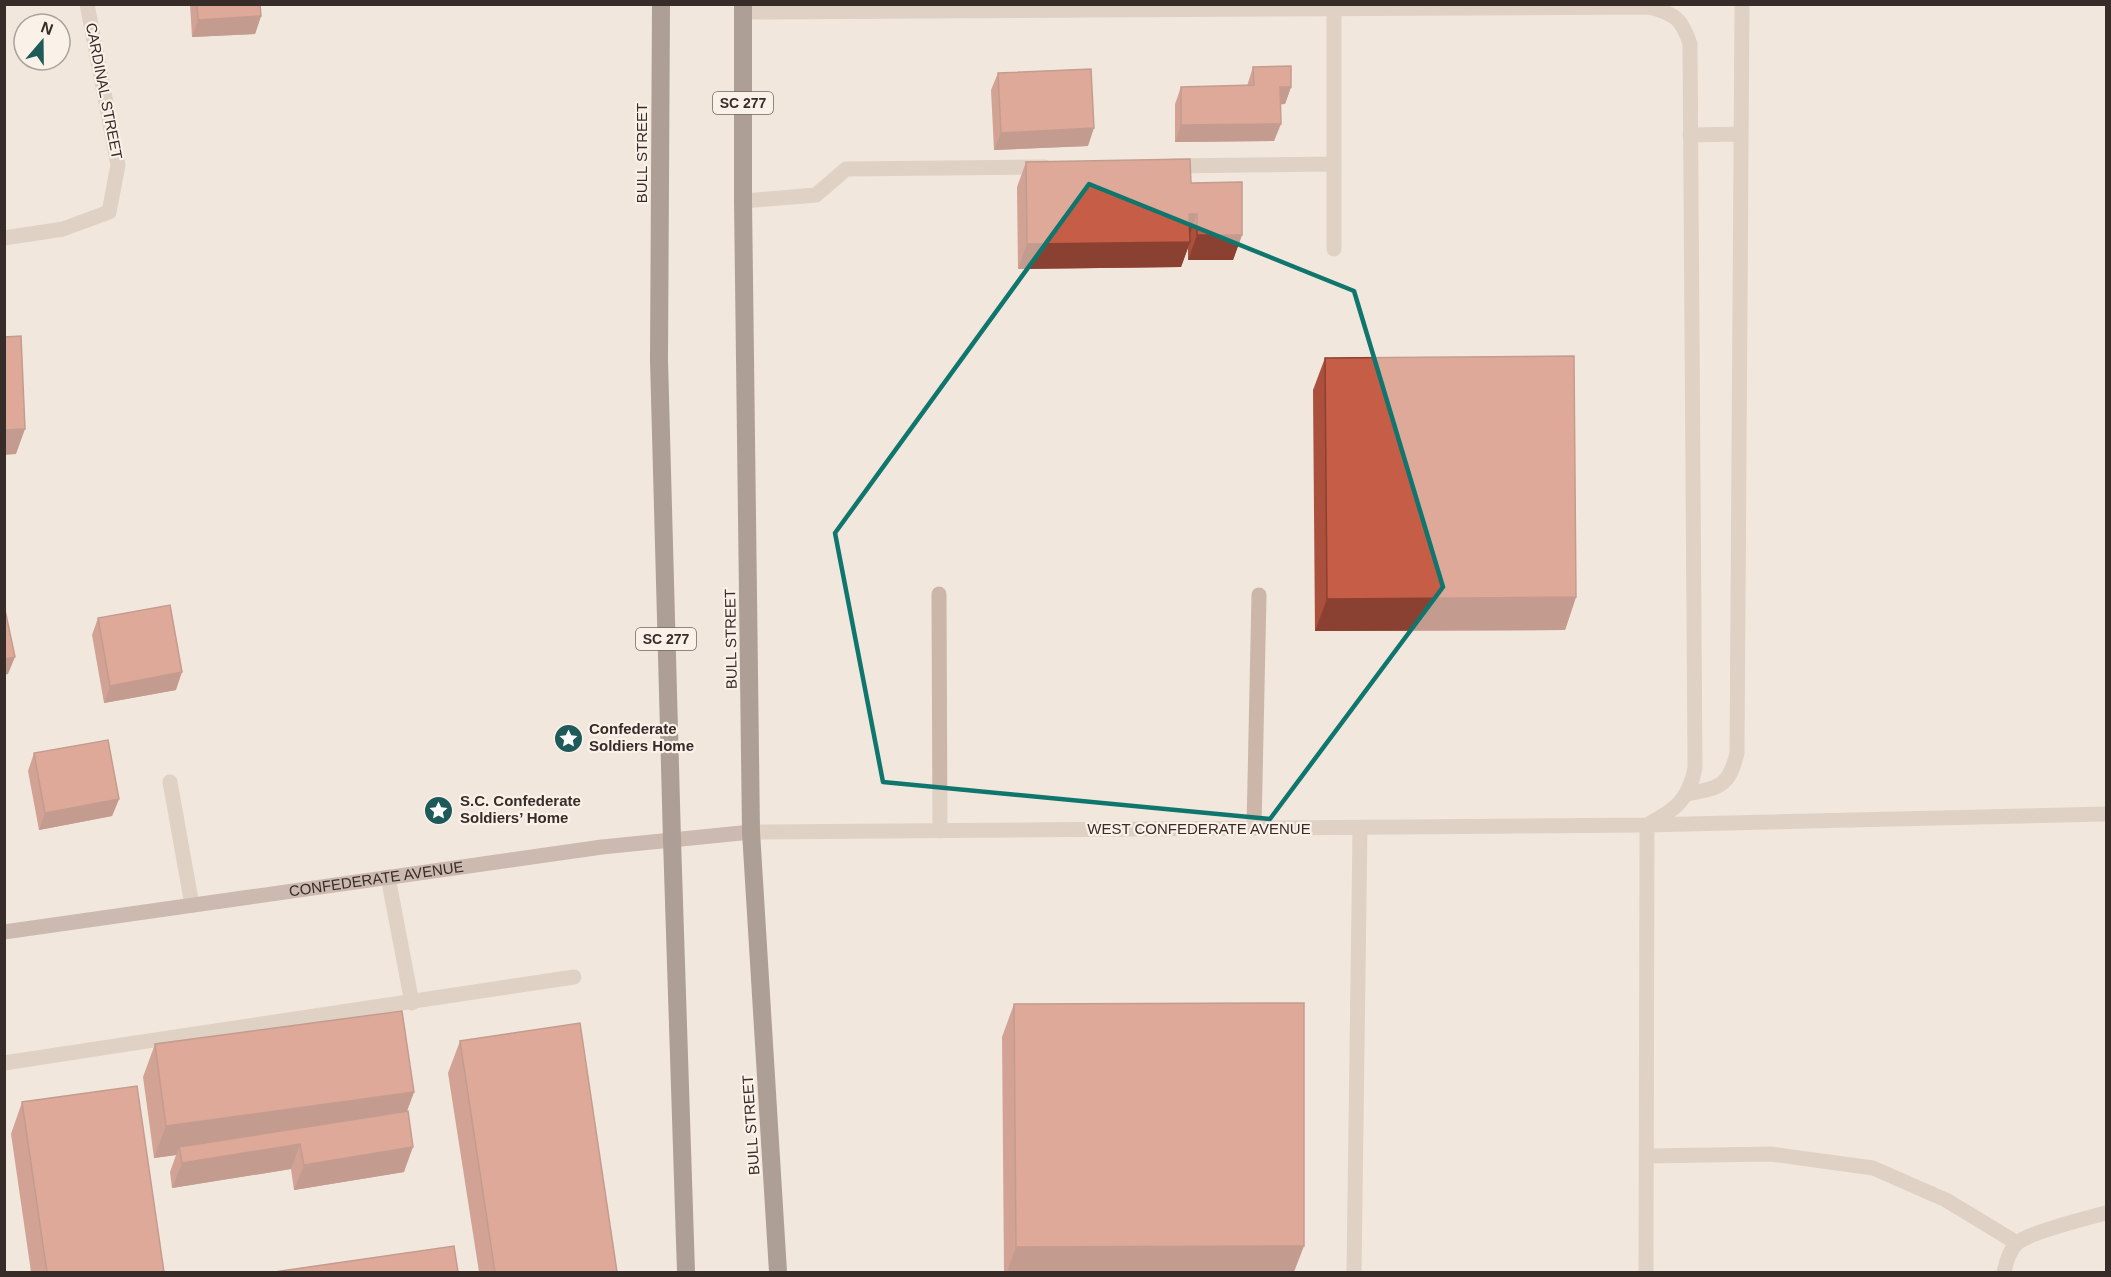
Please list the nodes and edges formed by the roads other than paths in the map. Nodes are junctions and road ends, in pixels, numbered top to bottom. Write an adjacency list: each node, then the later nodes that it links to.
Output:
1 (87, 4): 13 (street, CARDINAL STREET)
2 (661, 4): 25 (highway, BULL STREET / SC 277)
3 (1742, 4): 7 (street)
4 (1144, 7): 5 (street); 6 (street)
5 (743, 8): 12 (highway, BULL STREET / SC 277)
6 (1334, 9): 8 (street); 9 (street)
7 (1741, 134): 8 (street); 18 (street)
8 (1690, 135): 18 (street)
9 (1334, 164): 10 (street); 14 (street)
10 (1156, 166)
11 (1060, 167): 12 (street)
12 (743, 201): 24 (highway, BULL STREET / SC 277)
13 (4, 238)
14 (1334, 249)
15 (939, 594): 23 (street)
16 (1259, 595): 21 (street)
17 (170, 782): 27 (street)
18 (1686, 794): 20 (street)
19 (2106, 814): 20 (street, WEST CONFEDERATE AVENUE)
20 (1647, 825): 22 (street, WEST CONFEDERATE AVENUE); 32 (street)
21 (1254, 828): 22 (street, WEST CONFEDERATE AVENUE); 23 (street, WEST CONFEDERATE AVENUE)
22 (1360, 828): 37 (street)
23 (940, 831): 24 (street, WEST CONFEDERATE AVENUE)
24 (751, 832): 25 (street, CONFEDERATE AVENUE); 36 (highway, BULL STREET / SC 277)
25 (672, 840): 26 (street, CONFEDERATE AVENUE); 35 (highway, BULL STREET / SC 277)
26 (388, 877): 27 (street, CONFEDERATE AVENUE); 30 (street)
27 (192, 905): 28 (street, CONFEDERATE AVENUE)
28 (4, 932)
29 (574, 977): 30 (street)
30 (412, 1003): 31 (street)
31 (4, 1063)
32 (1647, 1156): 34 (street); 38 (street)
33 (2106, 1213): 34 (street)
34 (2017, 1243): 39 (street)
35 (686, 1272)
36 (778, 1272)
37 (1354, 1272)
38 (1646, 1272)
39 (2004, 1272)

